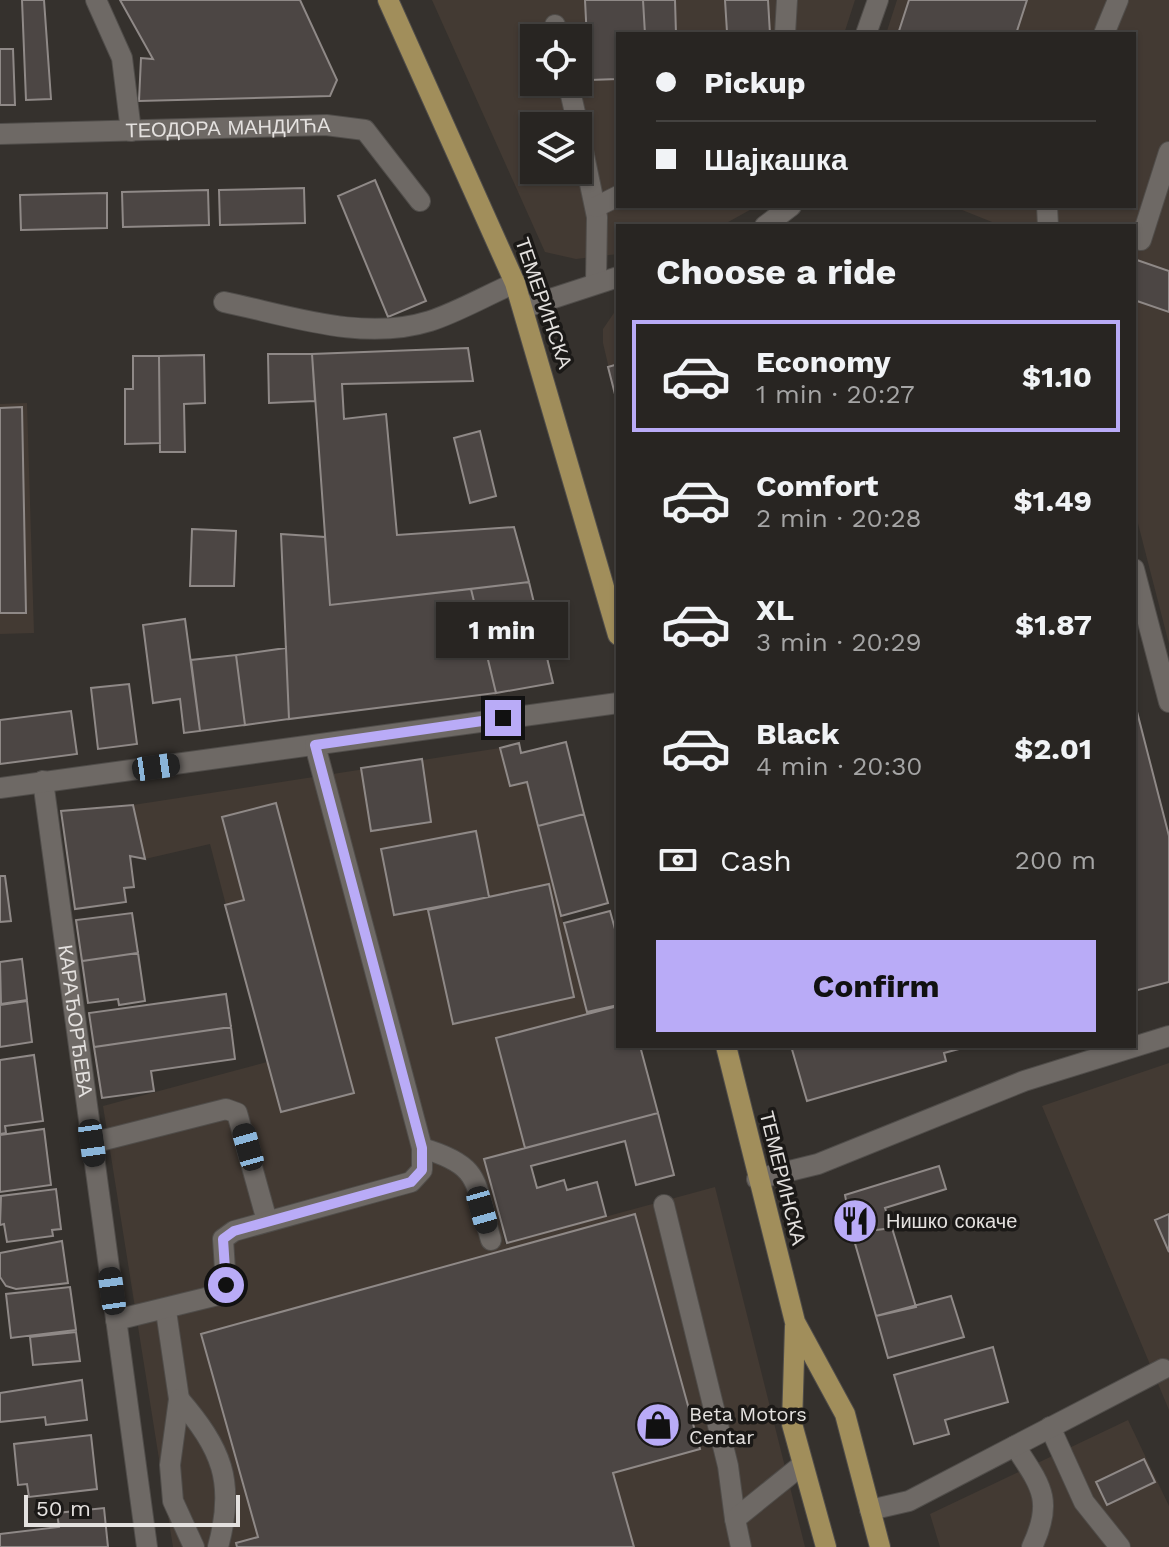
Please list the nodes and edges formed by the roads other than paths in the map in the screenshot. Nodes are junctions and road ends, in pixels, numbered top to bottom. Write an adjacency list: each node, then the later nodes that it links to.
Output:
1 (96, 0): 9 (street)
2 (388, 0): 20 (main road, ТЕМЕРИНСКА)
3 (787, 0): 6 (street)
4 (878, 0): 7 (street)
5 (1118, 0): 8 (street)
6 (785, 32)
7 (867, 32)
8 (1105, 32)
9 (131, 131): 10 (street, ТЕОДОРА МАНДИЋА); 14 (street, ТЕОДОРА МАНДИЋА)
10 (0, 134)
11 (1169, 152): 18 (street)
12 (591, 184): 15 (street)
13 (616, 197): 15 (street)
14 (420, 201)
15 (596, 207): 21 (street)
16 (788, 208): 17 (street)
17 (768, 224)
18 (1141, 240)
19 (616, 278): 21 (street)
20 (515, 283): 22 (street); 23 (main road, ТЕМЕРИНСКА)
21 (596, 283): 23 (street)
22 (224, 302)
23 (523, 308): 25 (main road, ТЕМЕРИНСКА)
24 (1136, 577): 26 (street)
25 (616, 628)
26 (1169, 702)
27 (616, 703): 28 (street)
28 (315, 745): 29 (street); 36 (street)
29 (43, 781): 30 (street); 35 (street, КАРАЂОРЂЕВА)
30 (0, 788)
31 (1169, 1036): 32 (street)
32 (1136, 1046)
33 (726, 1048): 37 (main road, ТЕМЕРИНСКА)
34 (1130, 1048): 37 (street)
35 (92, 1143): 39 (street); 42 (street, КАРАЂОРЂЕВА)
36 (422, 1148): 39 (street); 40 (street)
37 (757, 1179): 43 (main road, ТЕМЕРИНСКА)
38 (664, 1205): 50 (street)
39 (267, 1221): 41 (street)
40 (491, 1240)
41 (166, 1311): 42 (street); 45 (street)
42 (116, 1320): 51 (street, КАРАЂОРЂЕВА)
43 (795, 1322): 48 (main road, ТЕМЕРИНСКА); 49 (main road, ТЕМЕРИНСКА)
44 (1163, 1369): 46 (street)
45 (179, 1399): 52 (street); 53 (street)
46 (1050, 1427): 47 (street); 58 (street)
47 (1015, 1446): 49 (street); 57 (street)
48 (802, 1465): 50 (street); 55 (main road, ТЕМЕРИНСКА)
49 (870, 1510): 56 (main road, ТЕМЕРИНСКА)
50 (735, 1519): 54 (street)
51 (147, 1547)
52 (194, 1547)
53 (218, 1547)
54 (741, 1547)
55 (826, 1547)
56 (880, 1547)
57 (1032, 1547)
58 (1120, 1547)

